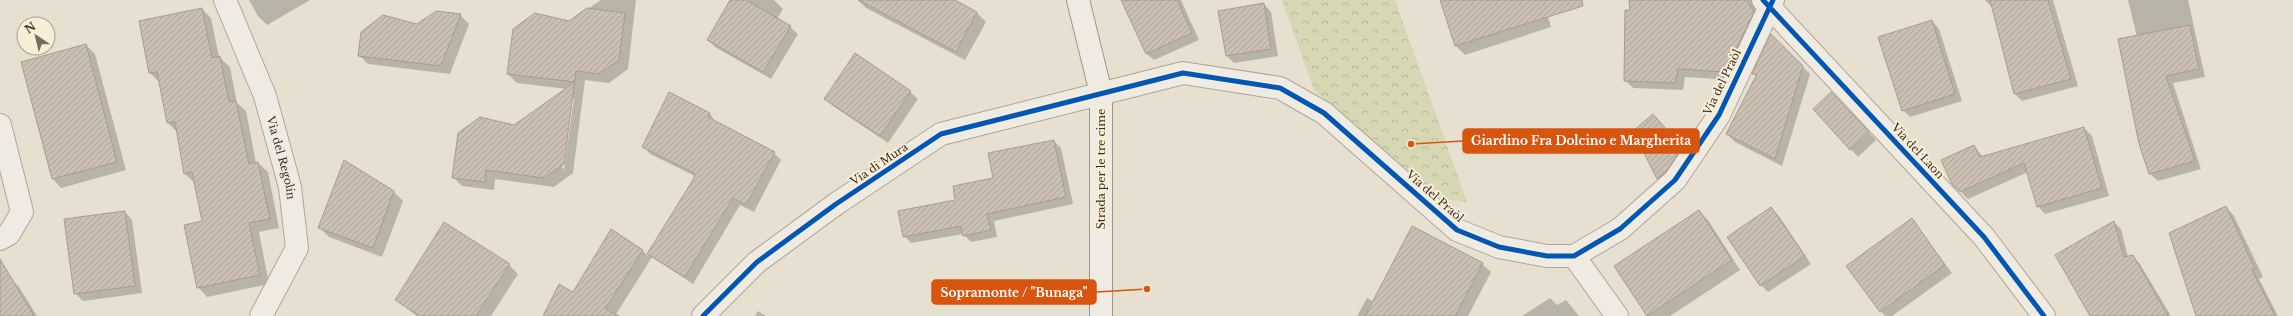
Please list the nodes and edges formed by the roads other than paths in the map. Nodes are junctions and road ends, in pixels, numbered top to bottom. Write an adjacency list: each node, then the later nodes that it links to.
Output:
1 (225, 0): 8 (street, Via del Regolin)
2 (1078, 0): 4 (street, Strada per le tre cime)
3 (1768, 2): 7 (street, Via del Praòl); 12 (street, Via del Laon)
4 (1100, 93): 7 (street, Via del Praòl); 9 (street, Via di Mura); 10 (street, Strada per le tre cime)
5 (0, 125): 6 (street)
6 (0, 239)
7 (1574, 256): 11 (street)
8 (261, 316)
9 (703, 316)
10 (1101, 316)
11 (1617, 316)
12 (2044, 316)

